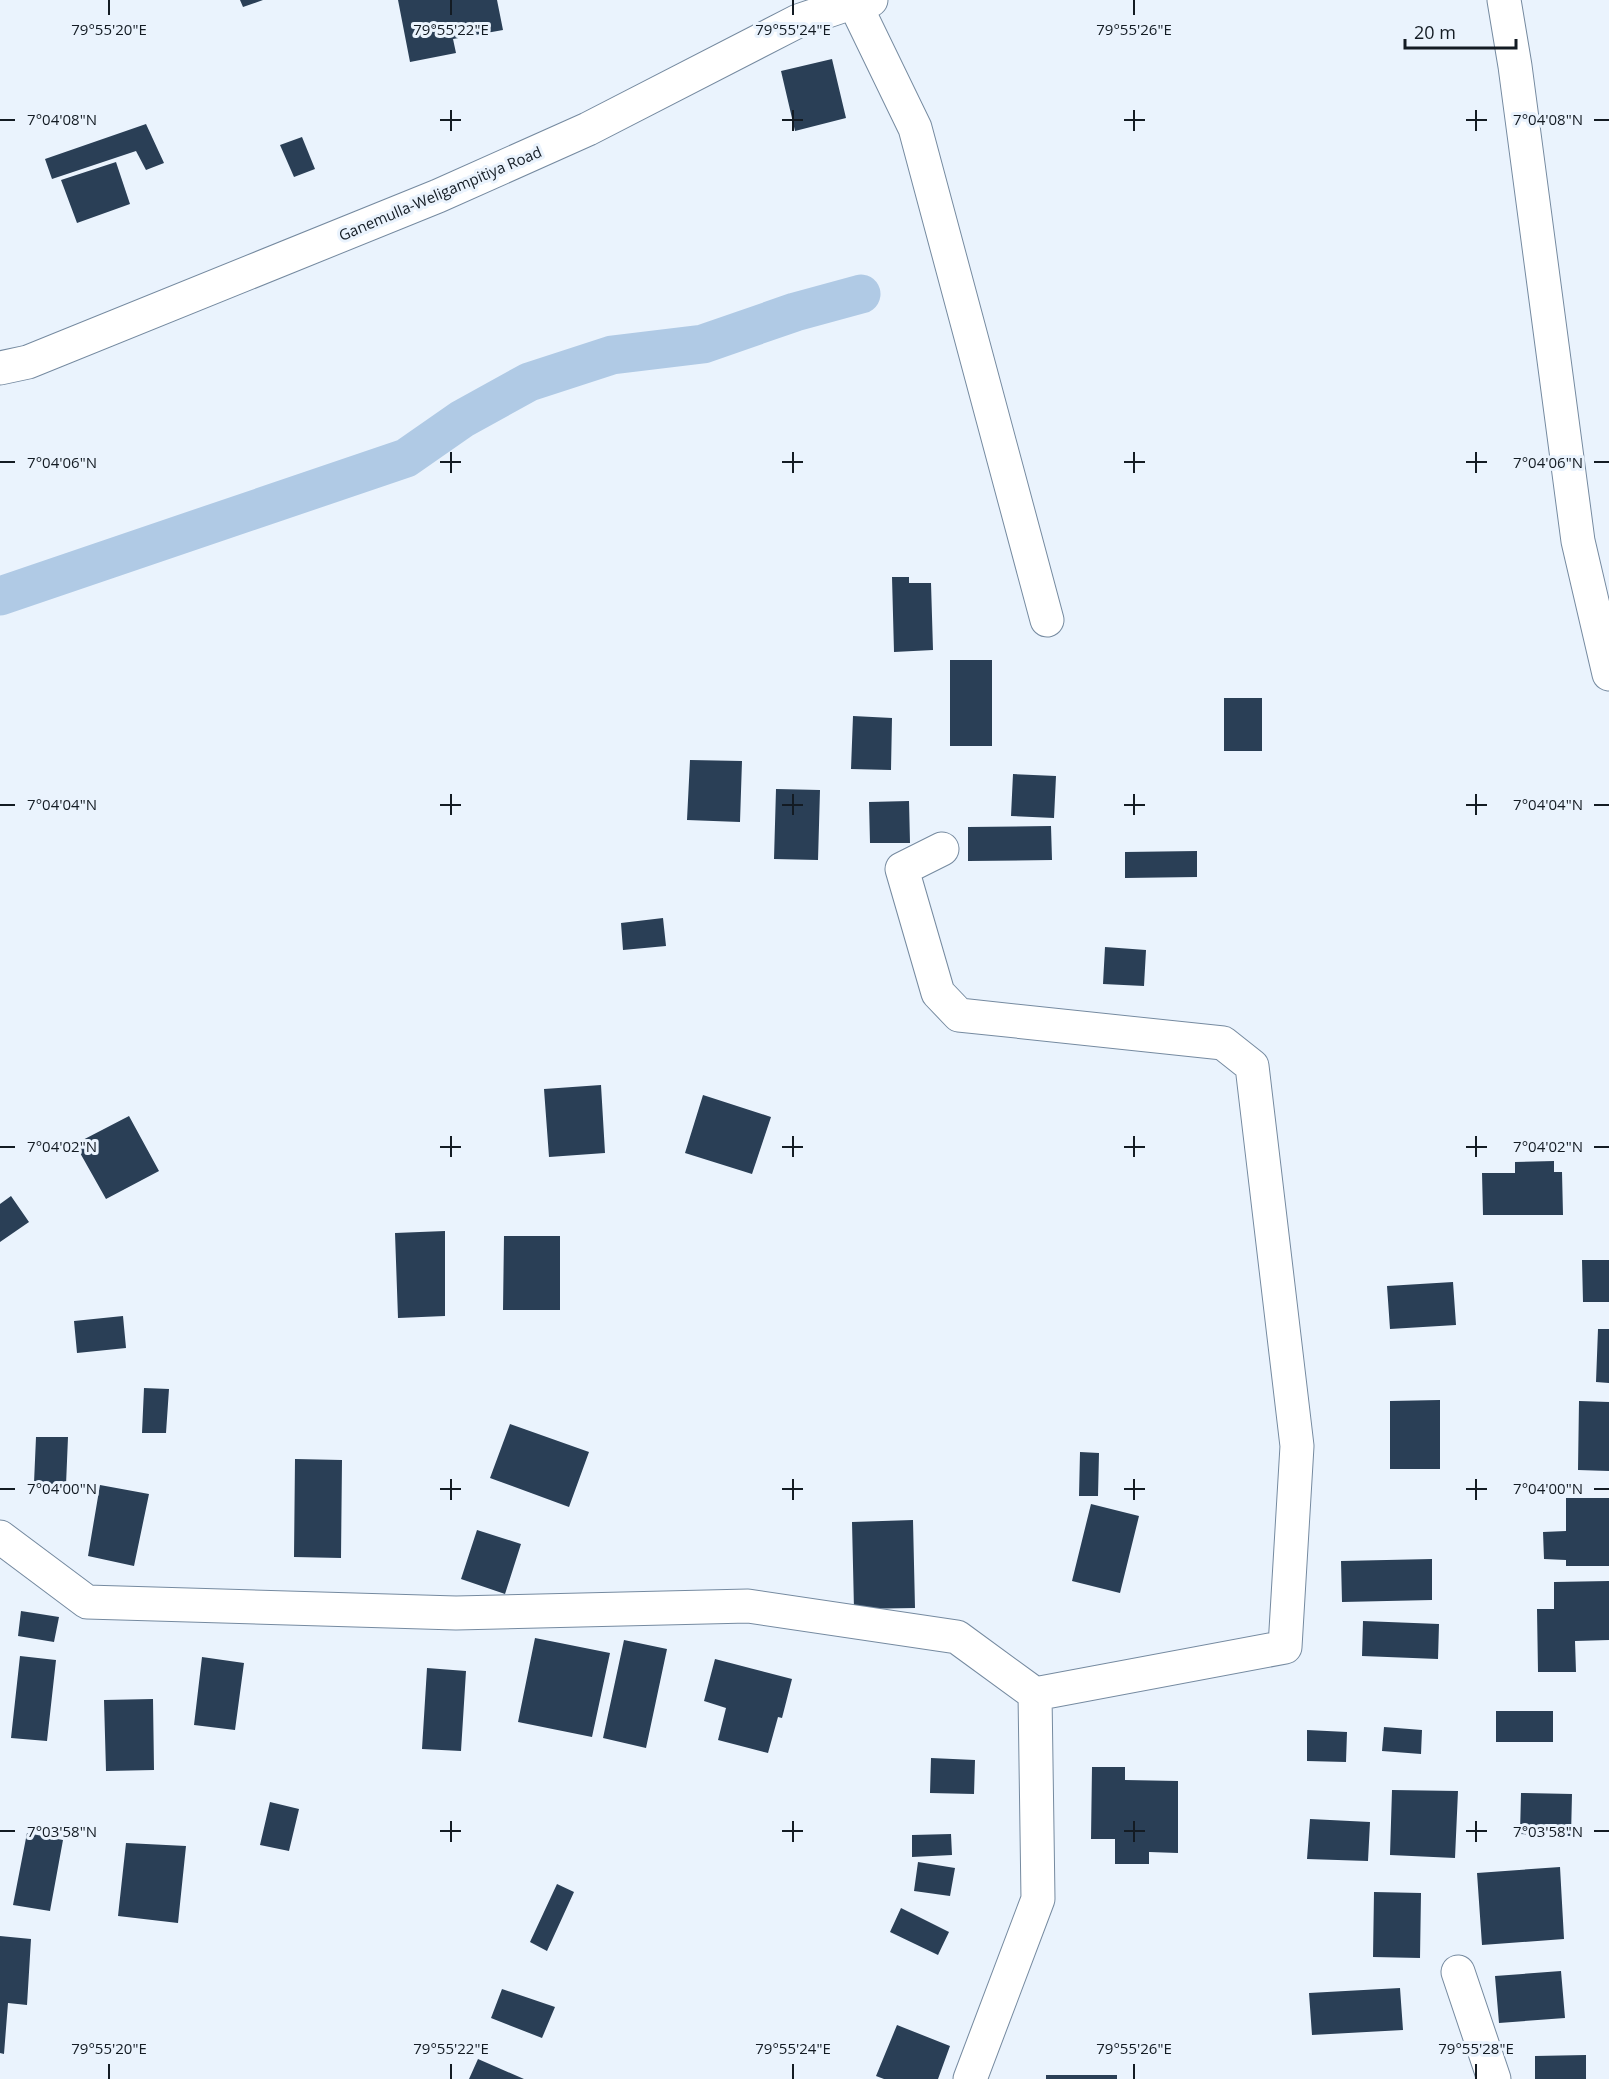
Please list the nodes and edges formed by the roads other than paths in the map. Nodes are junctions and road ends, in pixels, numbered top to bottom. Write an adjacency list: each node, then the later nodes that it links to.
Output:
1 (1504, 0): 5 (street)
2 (860, 1): 3 (street, Ganemulla-Weligampitiya Road); 4 (street)
3 (0, 368)
4 (1047, 620)
5 (1609, 674)
6 (942, 849): 8 (street)
7 (0, 1537): 8 (street)
8 (1035, 1694): 10 (street)
9 (1458, 1972): 11 (street)
10 (970, 2079)
11 (1494, 2079)

